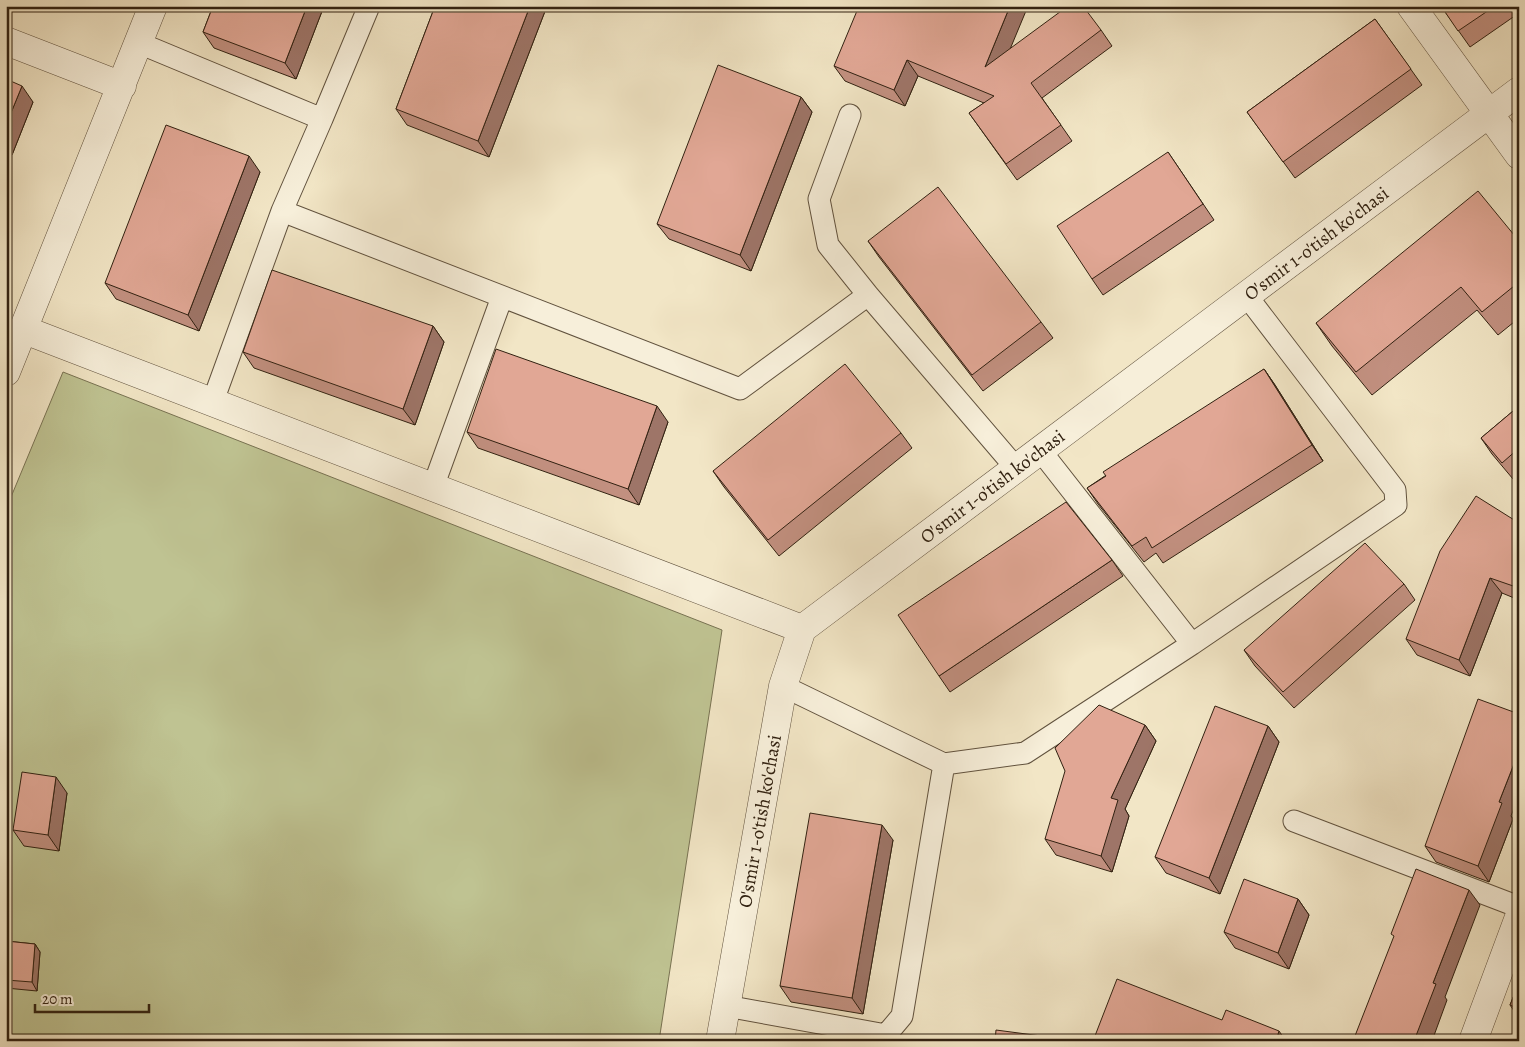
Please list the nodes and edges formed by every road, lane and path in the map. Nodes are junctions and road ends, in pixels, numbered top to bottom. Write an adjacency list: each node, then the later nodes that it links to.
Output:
1 (153, 6): 5 (street)
2 (369, 6): 10 (lane)
3 (1411, 6): 8 (street)
4 (6, 41): 6 (street)
5 (139, 43): 6 (street); 10 (lane)
6 (122, 86): 16 (street)
7 (1519, 91): 8 (street, O'smir 1-o'tish ko'chasi)
8 (1490, 114): 11 (street); 14 (street, O'smir 1-o'tish ko'chasi)
9 (850, 115): 13 (lane)
10 (322, 119): 12 (lane)
11 (1519, 155)
12 (282, 211): 15 (lane); 18 (lane)
13 (868, 295): 15 (lane); 20 (lane)
14 (1246, 295): 19 (street, O'smir 1-o'tish ko'chasi); 23 (lane)
15 (502, 297): 21 (lane)
16 (22, 329): 17 (street); 18 (street)
17 (6, 372)
18 (213, 401): 21 (street)
19 (1040, 450): 20 (street, O'smir 1-o'tish ko'chasi); 23 (lane)
20 (1016, 468): 22 (street, O'smir 1-o'tish ko'chasi)
21 (433, 487): 22 (street)
22 (802, 629): 24 (street, O'smir 1-o'tish ko'chasi)
23 (1192, 644): 25 (lane)
24 (783, 686): 25 (lane); 29 (street, O'smir 1-o'tish ko'chasi)
25 (944, 764): 29 (lane)
26 (1294, 821): 27 (lane)
27 (1519, 907)
28 (1519, 917): 31 (street)
29 (726, 1006): 30 (street, O'smir 1-o'tish ko'chasi)
30 (720, 1041)
31 (1473, 1041)

